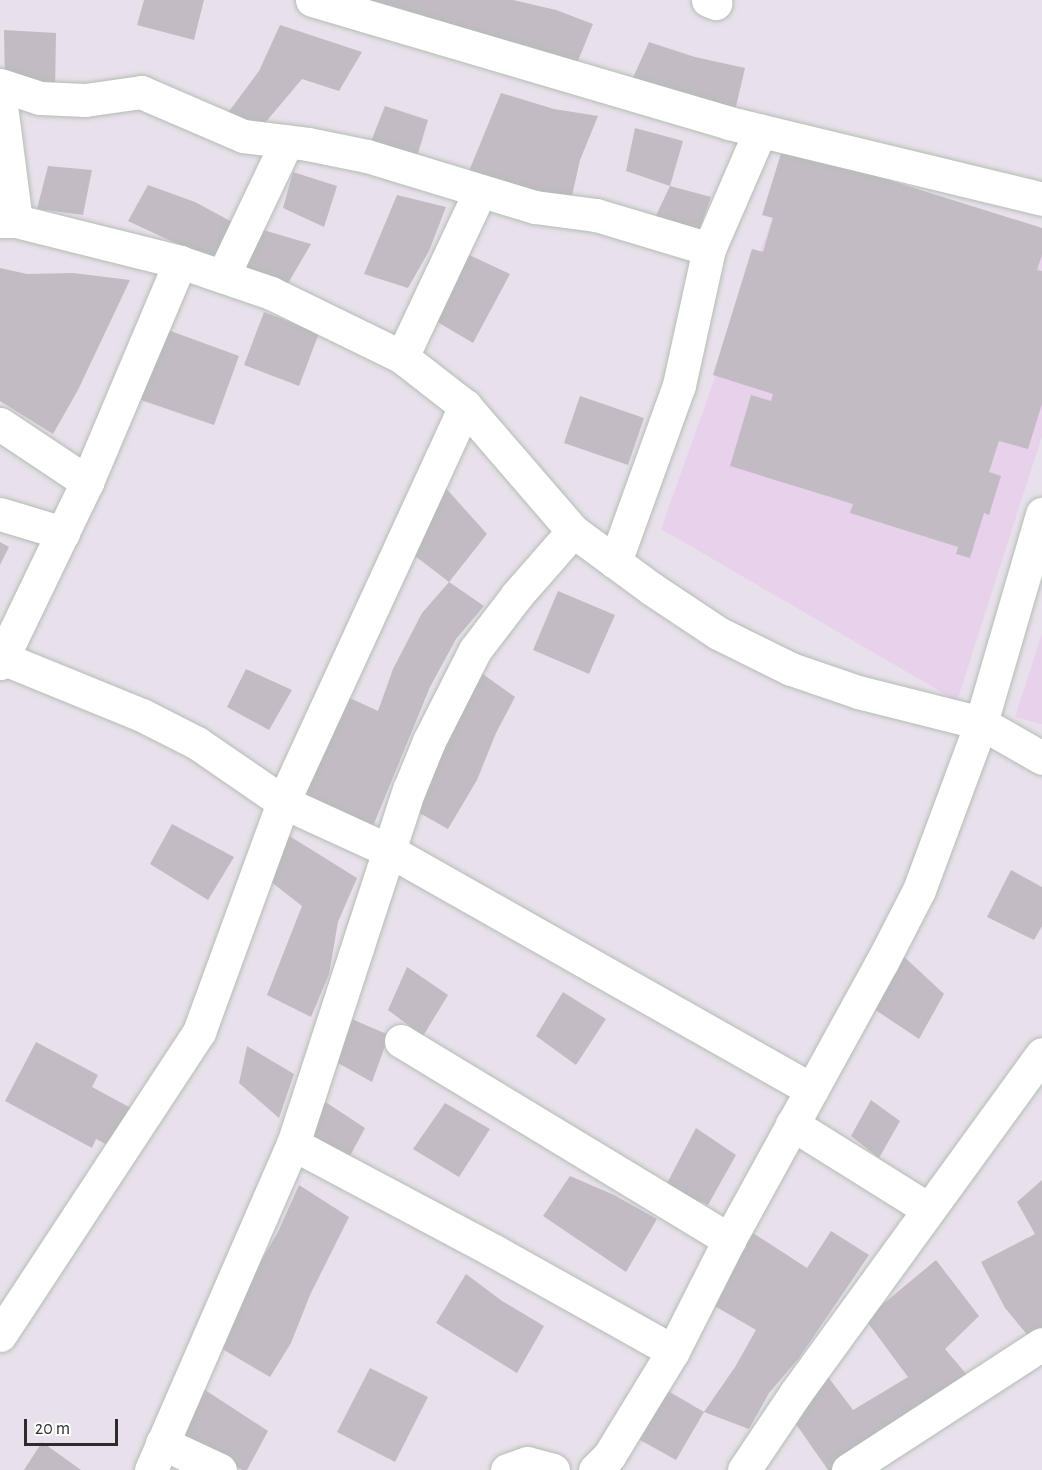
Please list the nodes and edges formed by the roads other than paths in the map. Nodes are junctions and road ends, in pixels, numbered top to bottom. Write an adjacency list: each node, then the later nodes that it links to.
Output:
1 (312, 0): 4 (street)
2 (0, 85): 5 (street)
3 (0, 98): 8 (street)
4 (760, 131): 7 (street); 9 (street)
5 (287, 141): 6 (street); 11 (street)
6 (480, 191): 9 (street); 12 (street)
7 (1042, 199)
8 (8, 221): 10 (street)
9 (709, 249): 20 (street)
10 (180, 261): 11 (street); 15 (street)
11 (223, 276): 12 (street)
12 (402, 357): 13 (street)
13 (465, 406): 18 (street); 24 (street)
14 (0, 424): 15 (street)
15 (87, 482): 19 (street)
16 (0, 514): 19 (street)
17 (1042, 514): 22 (street)
18 (573, 531): 20 (street); 25 (street)
19 (63, 533): 21 (street)
20 (615, 562): 22 (street)
21 (1, 660): 24 (street)
22 (981, 723): 23 (street); 28 (street)
23 (1042, 759)
24 (283, 802): 25 (street); 33 (street)
25 (388, 850): 28 (street); 30 (street)
26 (401, 1041): 32 (street)
27 (1040, 1065): 31 (street)
28 (812, 1090): 29 (street)
29 (792, 1124): 31 (street); 32 (street)
30 (293, 1144): 35 (street); 36 (street)
31 (927, 1209): 41 (street)
32 (729, 1240): 35 (street)
33 (0, 1335)
34 (1042, 1344): 42 (street)
35 (673, 1351): 40 (street)
36 (156, 1456): 37 (street)
37 (220, 1470)
38 (507, 1470): 39 (street)
39 (553, 1470)
40 (595, 1470)
41 (744, 1470)
42 (848, 1470)

